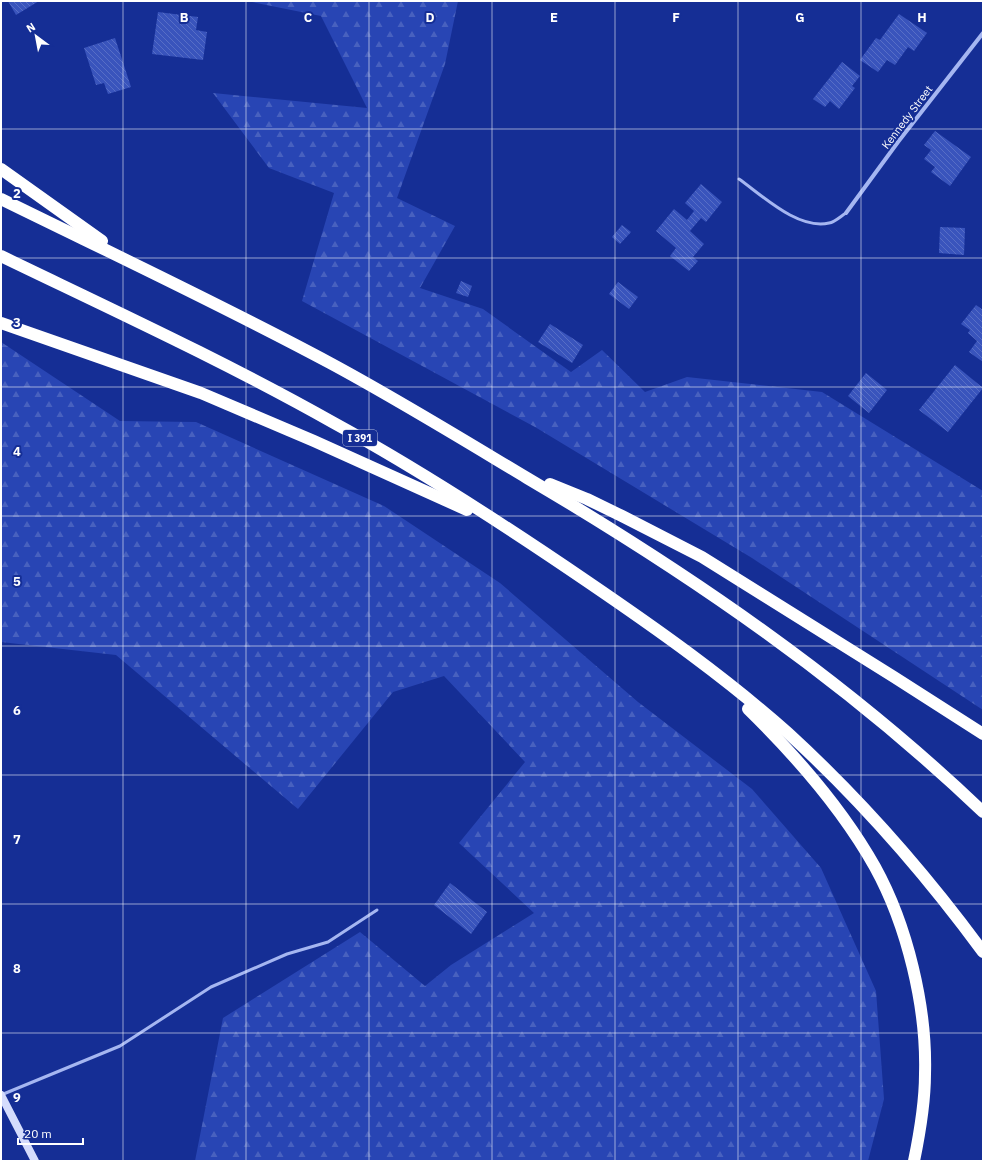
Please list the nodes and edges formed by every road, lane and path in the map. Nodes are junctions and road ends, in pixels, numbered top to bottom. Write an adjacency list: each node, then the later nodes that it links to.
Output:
1 (983, 33): 5 (street, Kennedy Street)
2 (1, 169): 7 (highway)
3 (739, 179): 5 (lane)
4 (1, 199): 7 (highway)
5 (846, 213)
6 (1, 256): 10 (highway, I 391)
7 (129, 261): 9 (highway)
8 (1, 323): 10 (highway)
9 (514, 469): 12 (highway); 13 (highway)
10 (508, 529): 11 (highway, I 391)
11 (697, 659): 15 (highway); 18 (highway)
12 (983, 734)
13 (983, 812)
14 (377, 910): 16 (lane)
15 (983, 952)
16 (1, 1095): 17 (main road)
17 (35, 1161)
18 (914, 1161)

